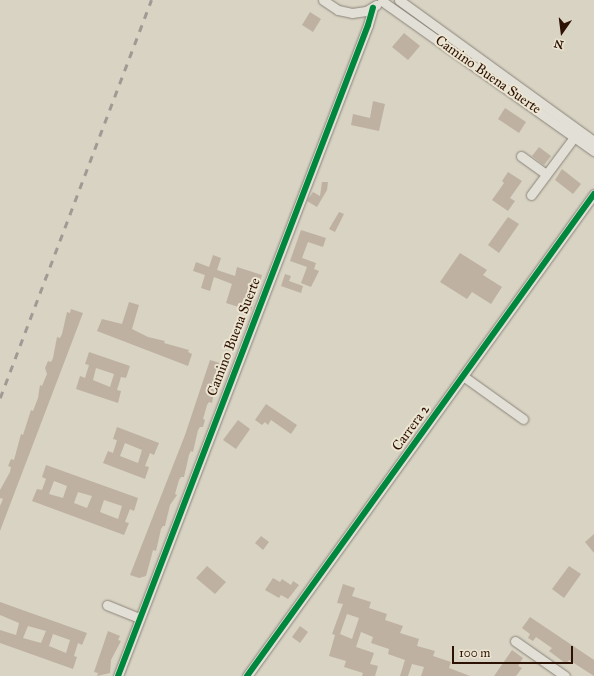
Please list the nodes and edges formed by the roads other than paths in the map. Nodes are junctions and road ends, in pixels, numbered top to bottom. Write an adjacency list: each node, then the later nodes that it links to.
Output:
1 (323, 0): 4 (street)
2 (382, 0): 4 (street, Camino Buena Suerte); 5 (street, Camino Buena Suerte)
3 (398, 0): 5 (street, Camino Buena Suerte)
4 (372, 8): 16 (street, Camino Buena Suerte)
5 (512, 86): 6 (street, Camino Buena Suerte)
6 (577, 134): 7 (street, Camino Buena Suerte); 8 (street, Camino Buena Suerte); 10 (street)
7 (594, 141)
8 (594, 151)
9 (521, 156): 10 (street)
10 (546, 174): 12 (street)
11 (594, 194): 13 (street, Carrera 2)
12 (531, 195)
13 (463, 376): 14 (street); 19 (street, Carrera 2)
14 (523, 419)
15 (107, 604): 16 (street)
16 (140, 618): 18 (street, Camino Buena Suerte)
17 (515, 641): 20 (street)
18 (118, 676)
19 (247, 676)
20 (565, 676)

